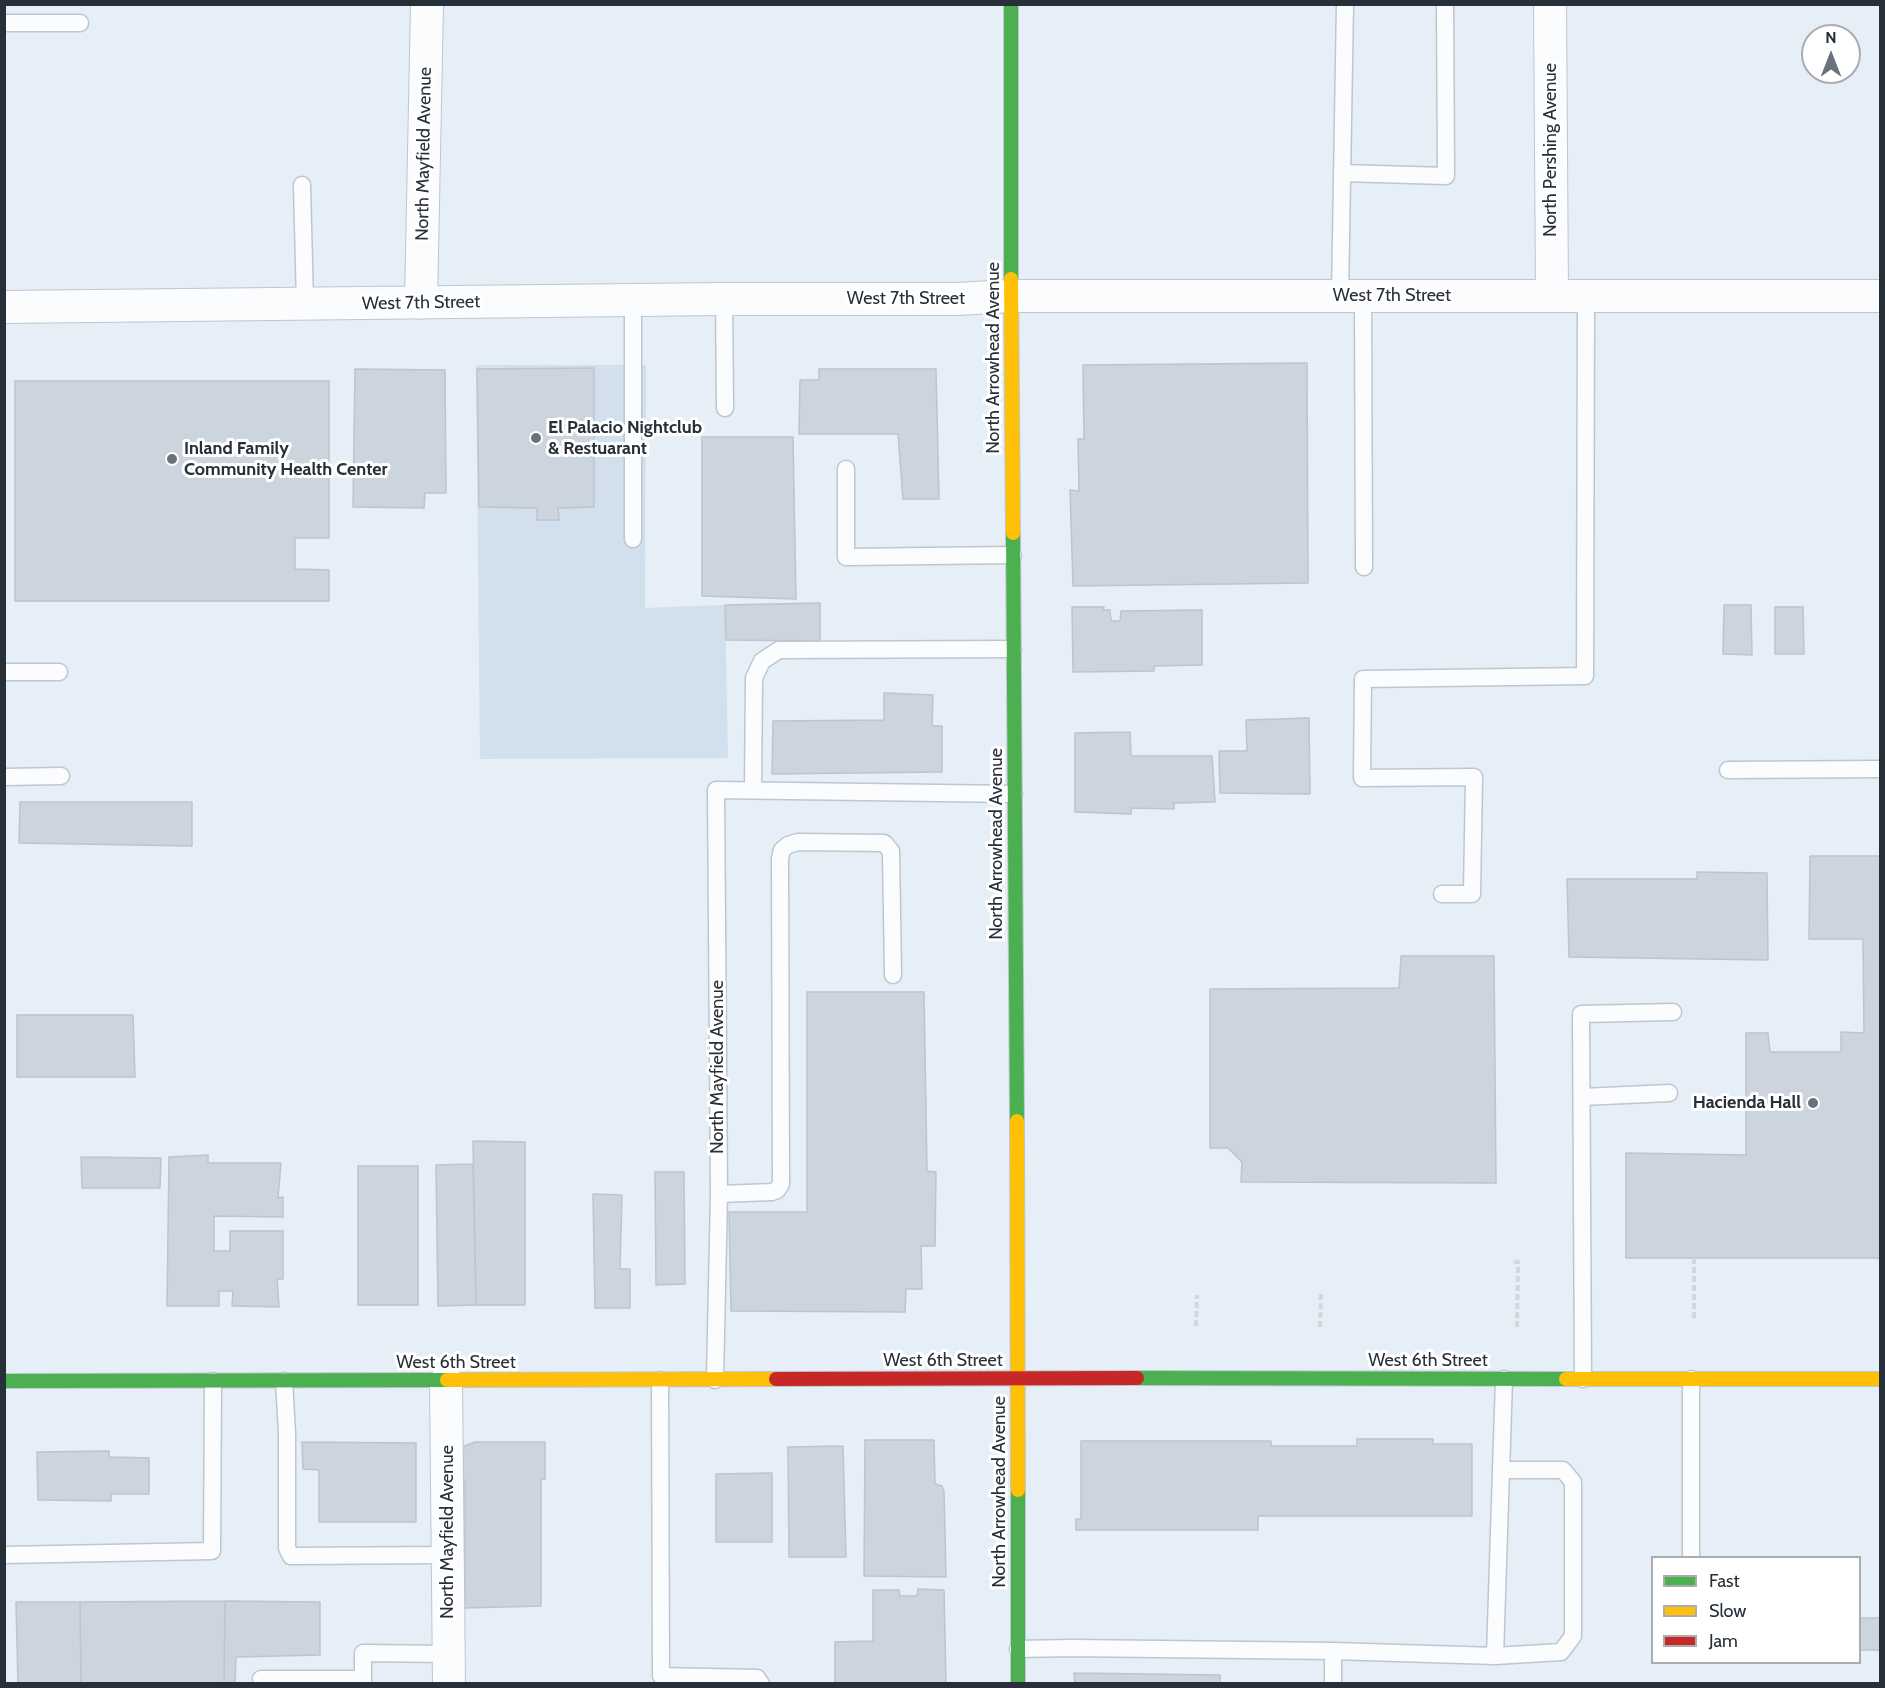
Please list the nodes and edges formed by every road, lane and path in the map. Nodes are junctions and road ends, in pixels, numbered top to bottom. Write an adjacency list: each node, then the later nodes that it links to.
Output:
1 (427, 4): 17 (street, North Mayfield Avenue)
2 (1011, 4): 12 (street, North Arrowhead Avenue)
3 (1345, 4): 8 (lane)
4 (1445, 4): 8 (lane)
5 (1550, 4): 10 (street, North Pershing Avenue)
6 (4, 23): 7 (lane)
7 (80, 23)
8 (1342, 173): 13 (lane)
9 (302, 185): 18 (lane)
10 (1552, 295): 11 (street, West 7th Street); 13 (street, West 7th Street)
11 (1586, 295): 14 (street, West 7th Street); 34 (lane)
12 (1011, 296): 13 (street, West 7th Street); 15 (street, West 7th Street); 23 (street, North Arrowhead Avenue)
13 (1352, 296): 24 (lane)
14 (1881, 296)
15 (724, 299): 16 (street, West 7th Street); 20 (lane)
16 (633, 300): 17 (street, West 7th Street); 22 (lane)
17 (422, 303): 18 (street, West 7th Street)
18 (305, 304): 19 (street, West 7th Street)
19 (4, 307)
20 (725, 408)
21 (846, 469): 23 (lane)
22 (633, 539)
23 (1013, 555): 25 (street, North Arrowhead Avenue)
24 (1364, 567)
25 (1013, 649): 32 (lane); 33 (street, North Arrowhead Avenue)
26 (4, 672): 27 (lane)
27 (59, 672)
28 (1881, 769): 29 (lane)
29 (1728, 770)
30 (61, 776): 31 (lane)
31 (4, 777)
32 (753, 790): 33 (lane); 39 (lane, North Mayfield Avenue)
33 (1014, 794): 54 (street, North Arrowhead Avenue)
34 (1442, 894)
35 (893, 975): 39 (lane)
36 (1673, 1012): 38 (lane)
37 (1669, 1093): 38 (lane)
38 (1582, 1097): 49 (lane)
39 (719, 1194): 53 (lane, North Mayfield Avenue)
40 (1694, 1258): 44 (path)
41 (1514, 1262): 47 (path)
42 (1321, 1293): 46 (path)
43 (1197, 1295): 45 (path)
44 (1694, 1320)
45 (1196, 1326)
46 (1320, 1327)
47 (1517, 1328)
48 (1504, 1379): 49 (street, West 6th Street); 54 (street, West 6th Street); 59 (lane)
49 (1583, 1379): 50 (street, West 6th Street)
50 (1691, 1379): 51 (street, West 6th Street); 62 (lane)
51 (1881, 1379)
52 (660, 1380): 53 (street, West 6th Street); 58 (street, West 6th Street); 69 (lane)
53 (714, 1380): 54 (street, West 6th Street)
54 (1018, 1380): 63 (street, North Arrowhead Avenue)
55 (4, 1381): 56 (street, West 6th Street)
56 (213, 1381): 57 (street, West 6th Street); 60 (lane)
57 (284, 1381): 58 (street, West 6th Street); 61 (lane)
58 (446, 1381): 61 (street, North Mayfield Avenue)
59 (1502, 1470): 65 (lane); 65 (lane)
60 (4, 1555)
61 (448, 1556): 66 (street, North Mayfield Avenue)
62 (1692, 1556)
63 (1018, 1649): 64 (lane); 70 (street, North Arrowhead Avenue)
64 (1333, 1651): 65 (lane); 71 (lane)
65 (1495, 1656)
66 (449, 1669): 68 (lane)
67 (261, 1679): 68 (lane)
68 (363, 1681)
69 (760, 1683)
70 (1018, 1683)
71 (1333, 1683)

